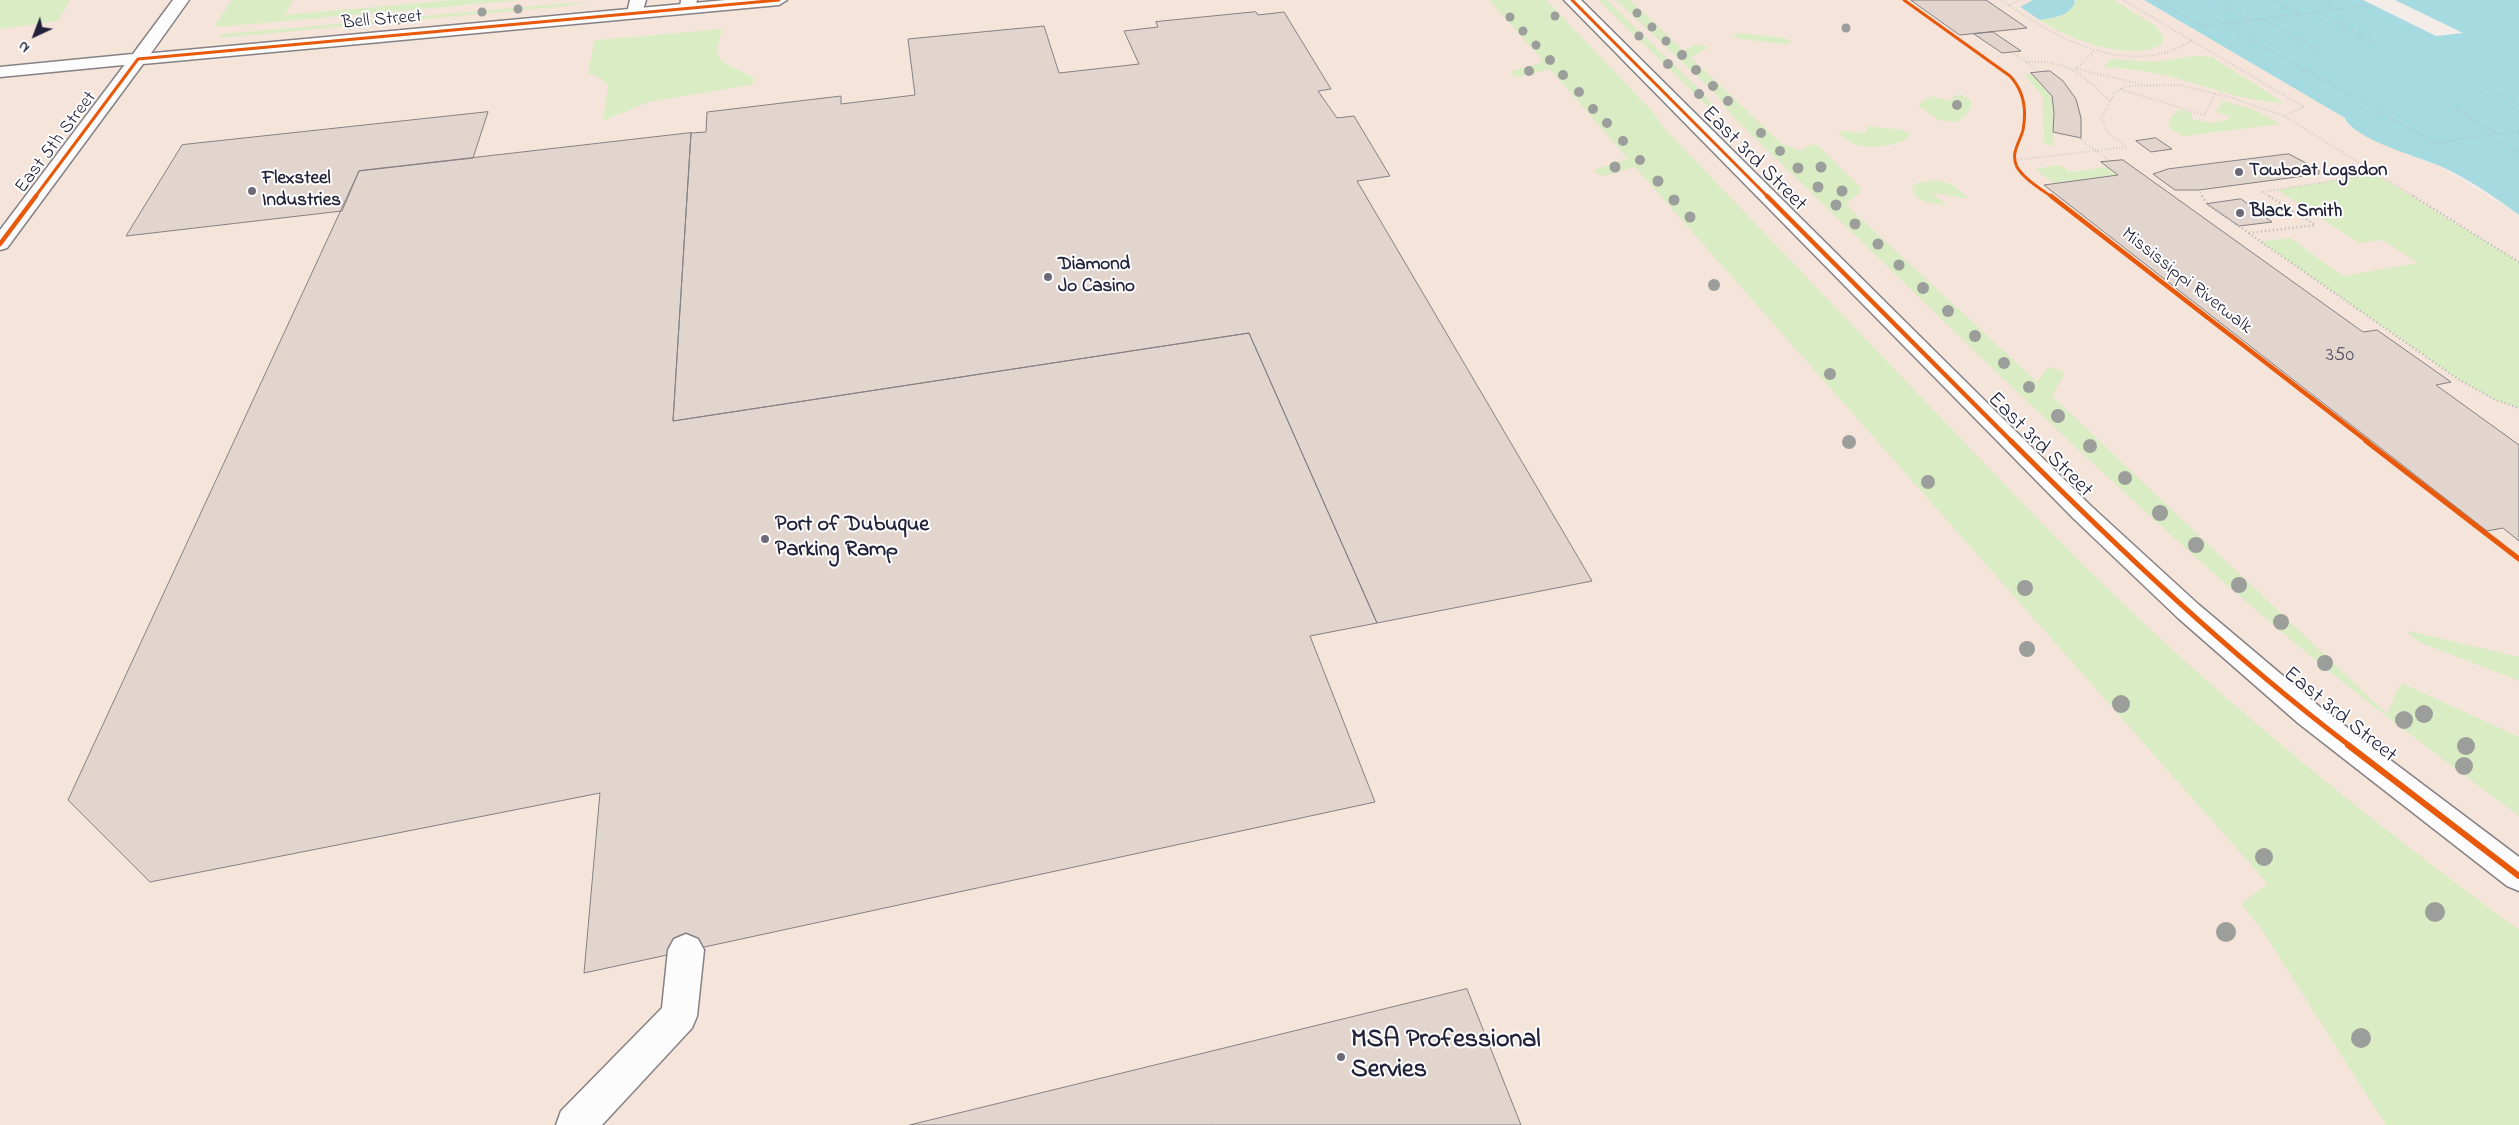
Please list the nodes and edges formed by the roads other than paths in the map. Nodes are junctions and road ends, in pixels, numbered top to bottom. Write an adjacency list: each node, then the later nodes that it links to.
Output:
1 (181, 0): 6 (street, East 5th Street)
2 (779, 0): 4 (street, Bell Street)
3 (1572, 0): 9 (street, East 3rd Street)
4 (689, 4): 5 (street, Bell Street)
5 (636, 7): 6 (street, Bell Street)
6 (138, 59): 7 (street, Bell Street); 8 (street, East 5th Street)
7 (0, 72)
8 (0, 244)
9 (2519, 876)
10 (686, 950): 11 (street)
11 (576, 1125)

